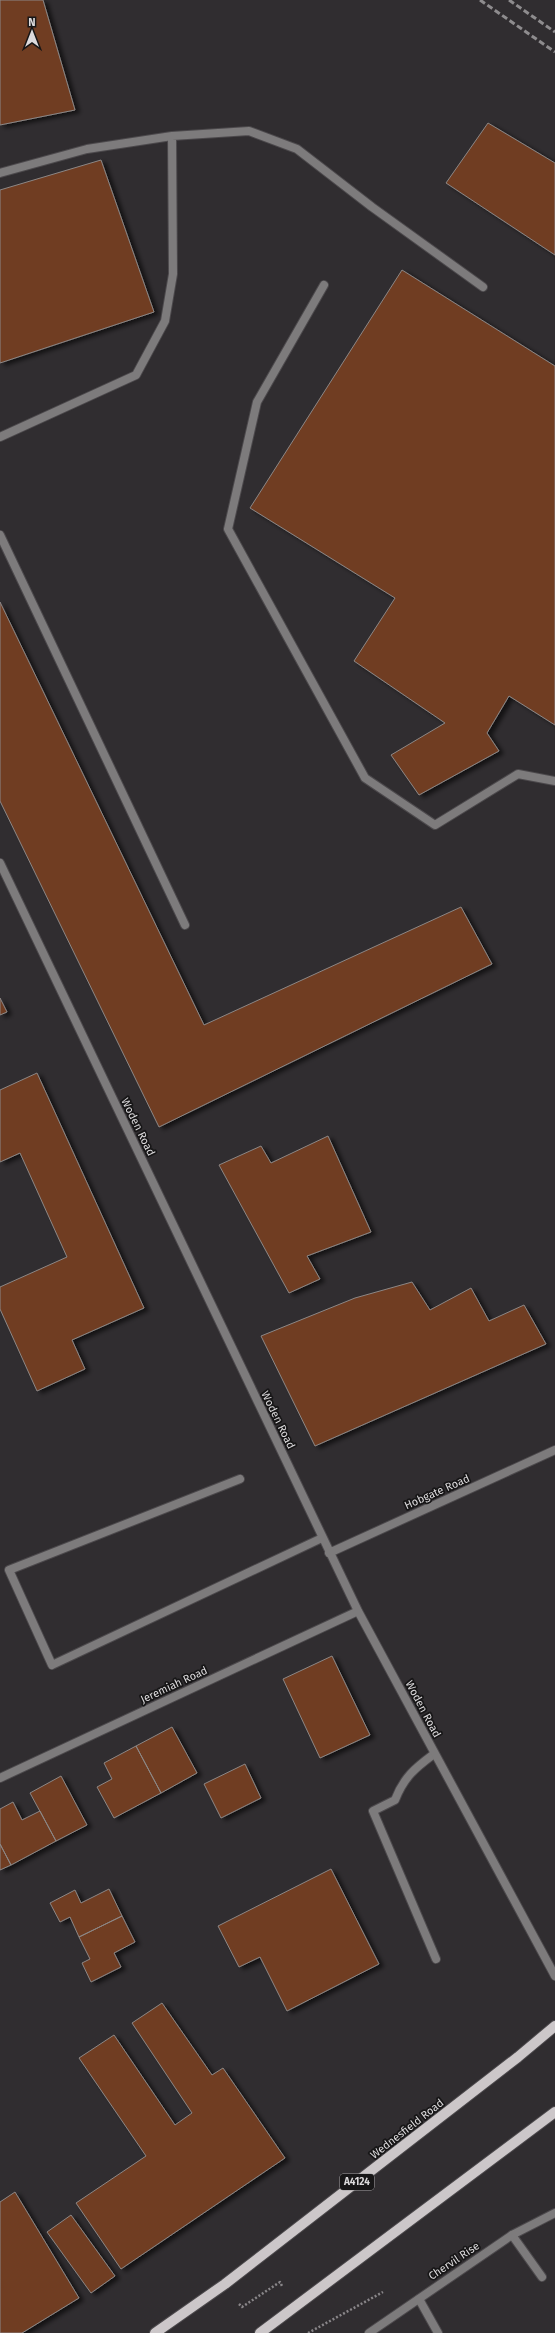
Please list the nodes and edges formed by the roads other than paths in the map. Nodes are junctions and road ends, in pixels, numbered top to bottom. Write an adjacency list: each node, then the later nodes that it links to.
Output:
1 (172, 136): 2 (street); 4 (street); 5 (street)
2 (0, 173)
3 (324, 285): 7 (street)
4 (483, 287)
5 (0, 437)
6 (0, 535): 9 (street)
7 (555, 781)
8 (0, 863): 12 (street, Woden Road)
9 (184, 925)
10 (555, 1450): 13 (street, Hobgate Road)
11 (240, 1479): 12 (street)
12 (322, 1538): 13 (street, Woden Road)
13 (329, 1553): 14 (street, Woden Road)
14 (358, 1611): 15 (street, Woden Road); 16 (street, Jeremiah Road)
15 (434, 1754): 17 (street); 18 (street, Woden Road)
16 (0, 1778)
17 (436, 1959)
18 (555, 1976)
19 (555, 2026): 25 (main road, Wednesfield Road / A4124)
20 (555, 2112): 26 (main road)
21 (555, 2213): 22 (street, Chervil Rise)
22 (512, 2236): 23 (street); 24 (street, Chervil Rise)
23 (542, 2277)
24 (419, 2299): 27 (street, Chervil Rise); 28 (street)
25 (155, 2333)
26 (260, 2333)
27 (369, 2333)
28 (438, 2333)

